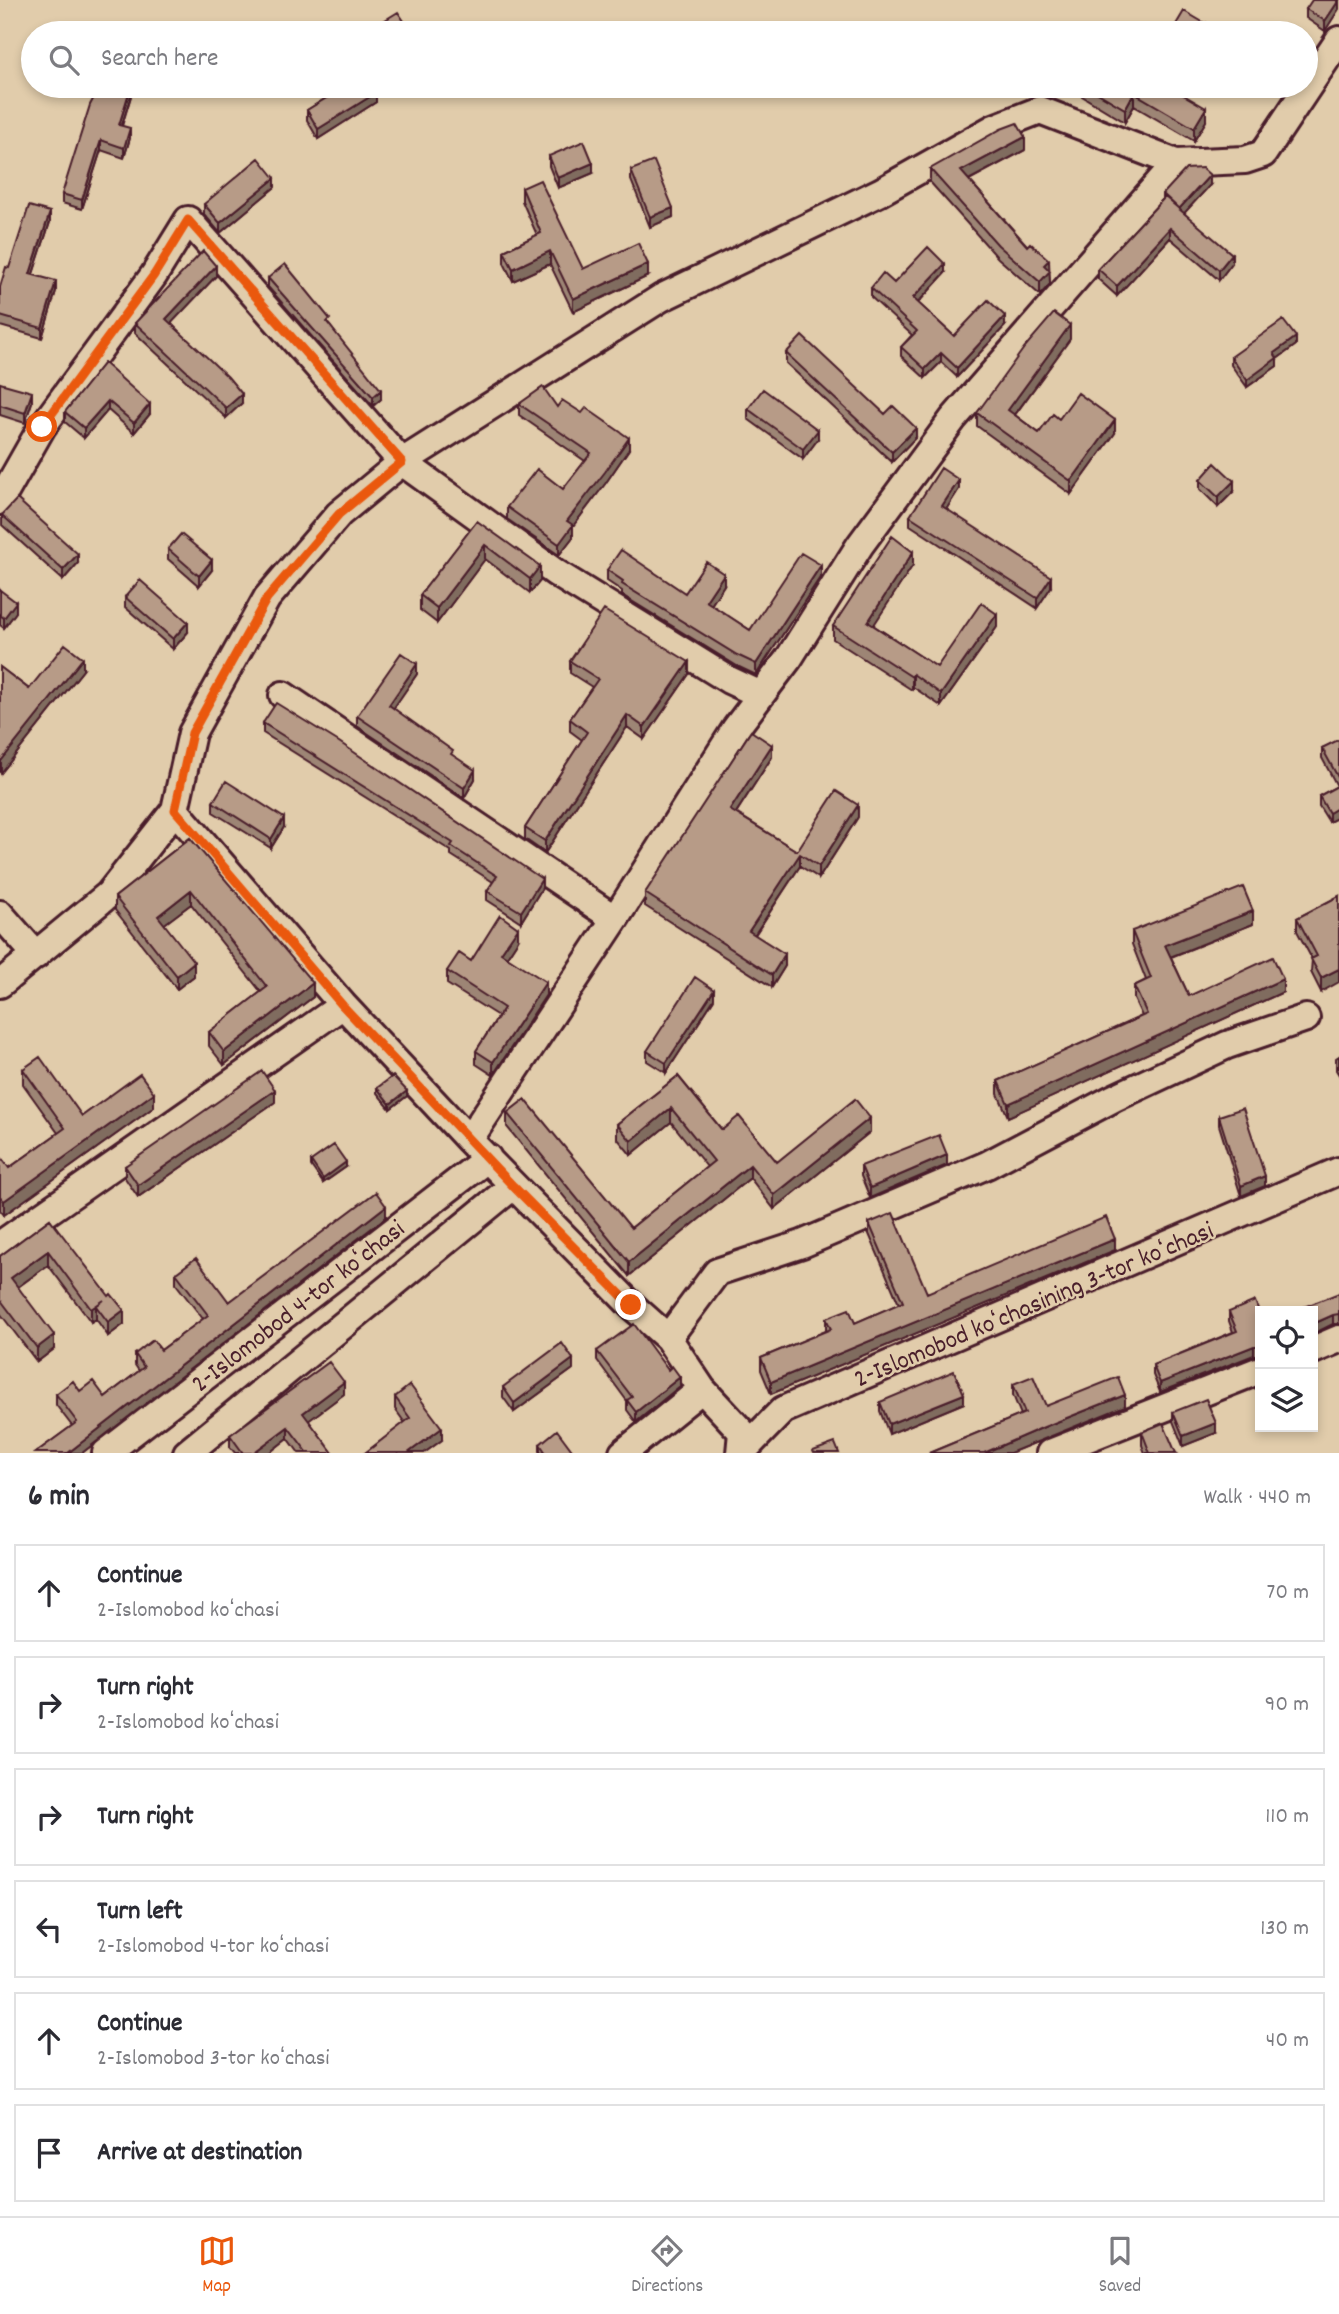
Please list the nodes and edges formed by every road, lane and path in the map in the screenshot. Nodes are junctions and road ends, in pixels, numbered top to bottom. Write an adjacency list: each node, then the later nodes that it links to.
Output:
1 (1339, 40): 2 (street)
2 (1318, 72)
3 (1300, 98): 4 (street)
4 (1176, 163): 5 (street); 8 (street, 2-Islomobod 4-tor koʻchasi)
5 (402, 462): 6 (street); 8 (street); 9 (street)
6 (0, 501)
7 (283, 695): 11 (street)
8 (761, 695): 11 (street, 2-Islomobod 4-tor koʻchasi)
9 (175, 810): 12 (street); 14 (street)
10 (0, 915): 12 (street)
11 (615, 919): 16 (street, 2-Islomobod 4-tor koʻchasi)
12 (36, 954): 13 (street)
13 (0, 984)
14 (343, 1006): 16 (street); 19 (street)
15 (1307, 1018): 20 (street)
16 (479, 1149): 18 (street); 25 (street, 2-Islomobod 4-tor koʻchasi)
17 (1339, 1171): 28 (street, 2-Islomobod koʻchasining 3-tor koʻchasi)
18 (513, 1186): 20 (street); 26 (street, 2-Islomobod 4-tor koʻchasi)
19 (0, 1245)
20 (668, 1338): 24 (street)
21 (1339, 1339): 22 (street)
22 (1318, 1348)
23 (1255, 1372): 29 (street)
24 (702, 1389): 27 (street); 28 (street)
25 (106, 1453)
26 (187, 1453)
27 (623, 1453)
28 (740, 1453)
29 (1050, 1453)

